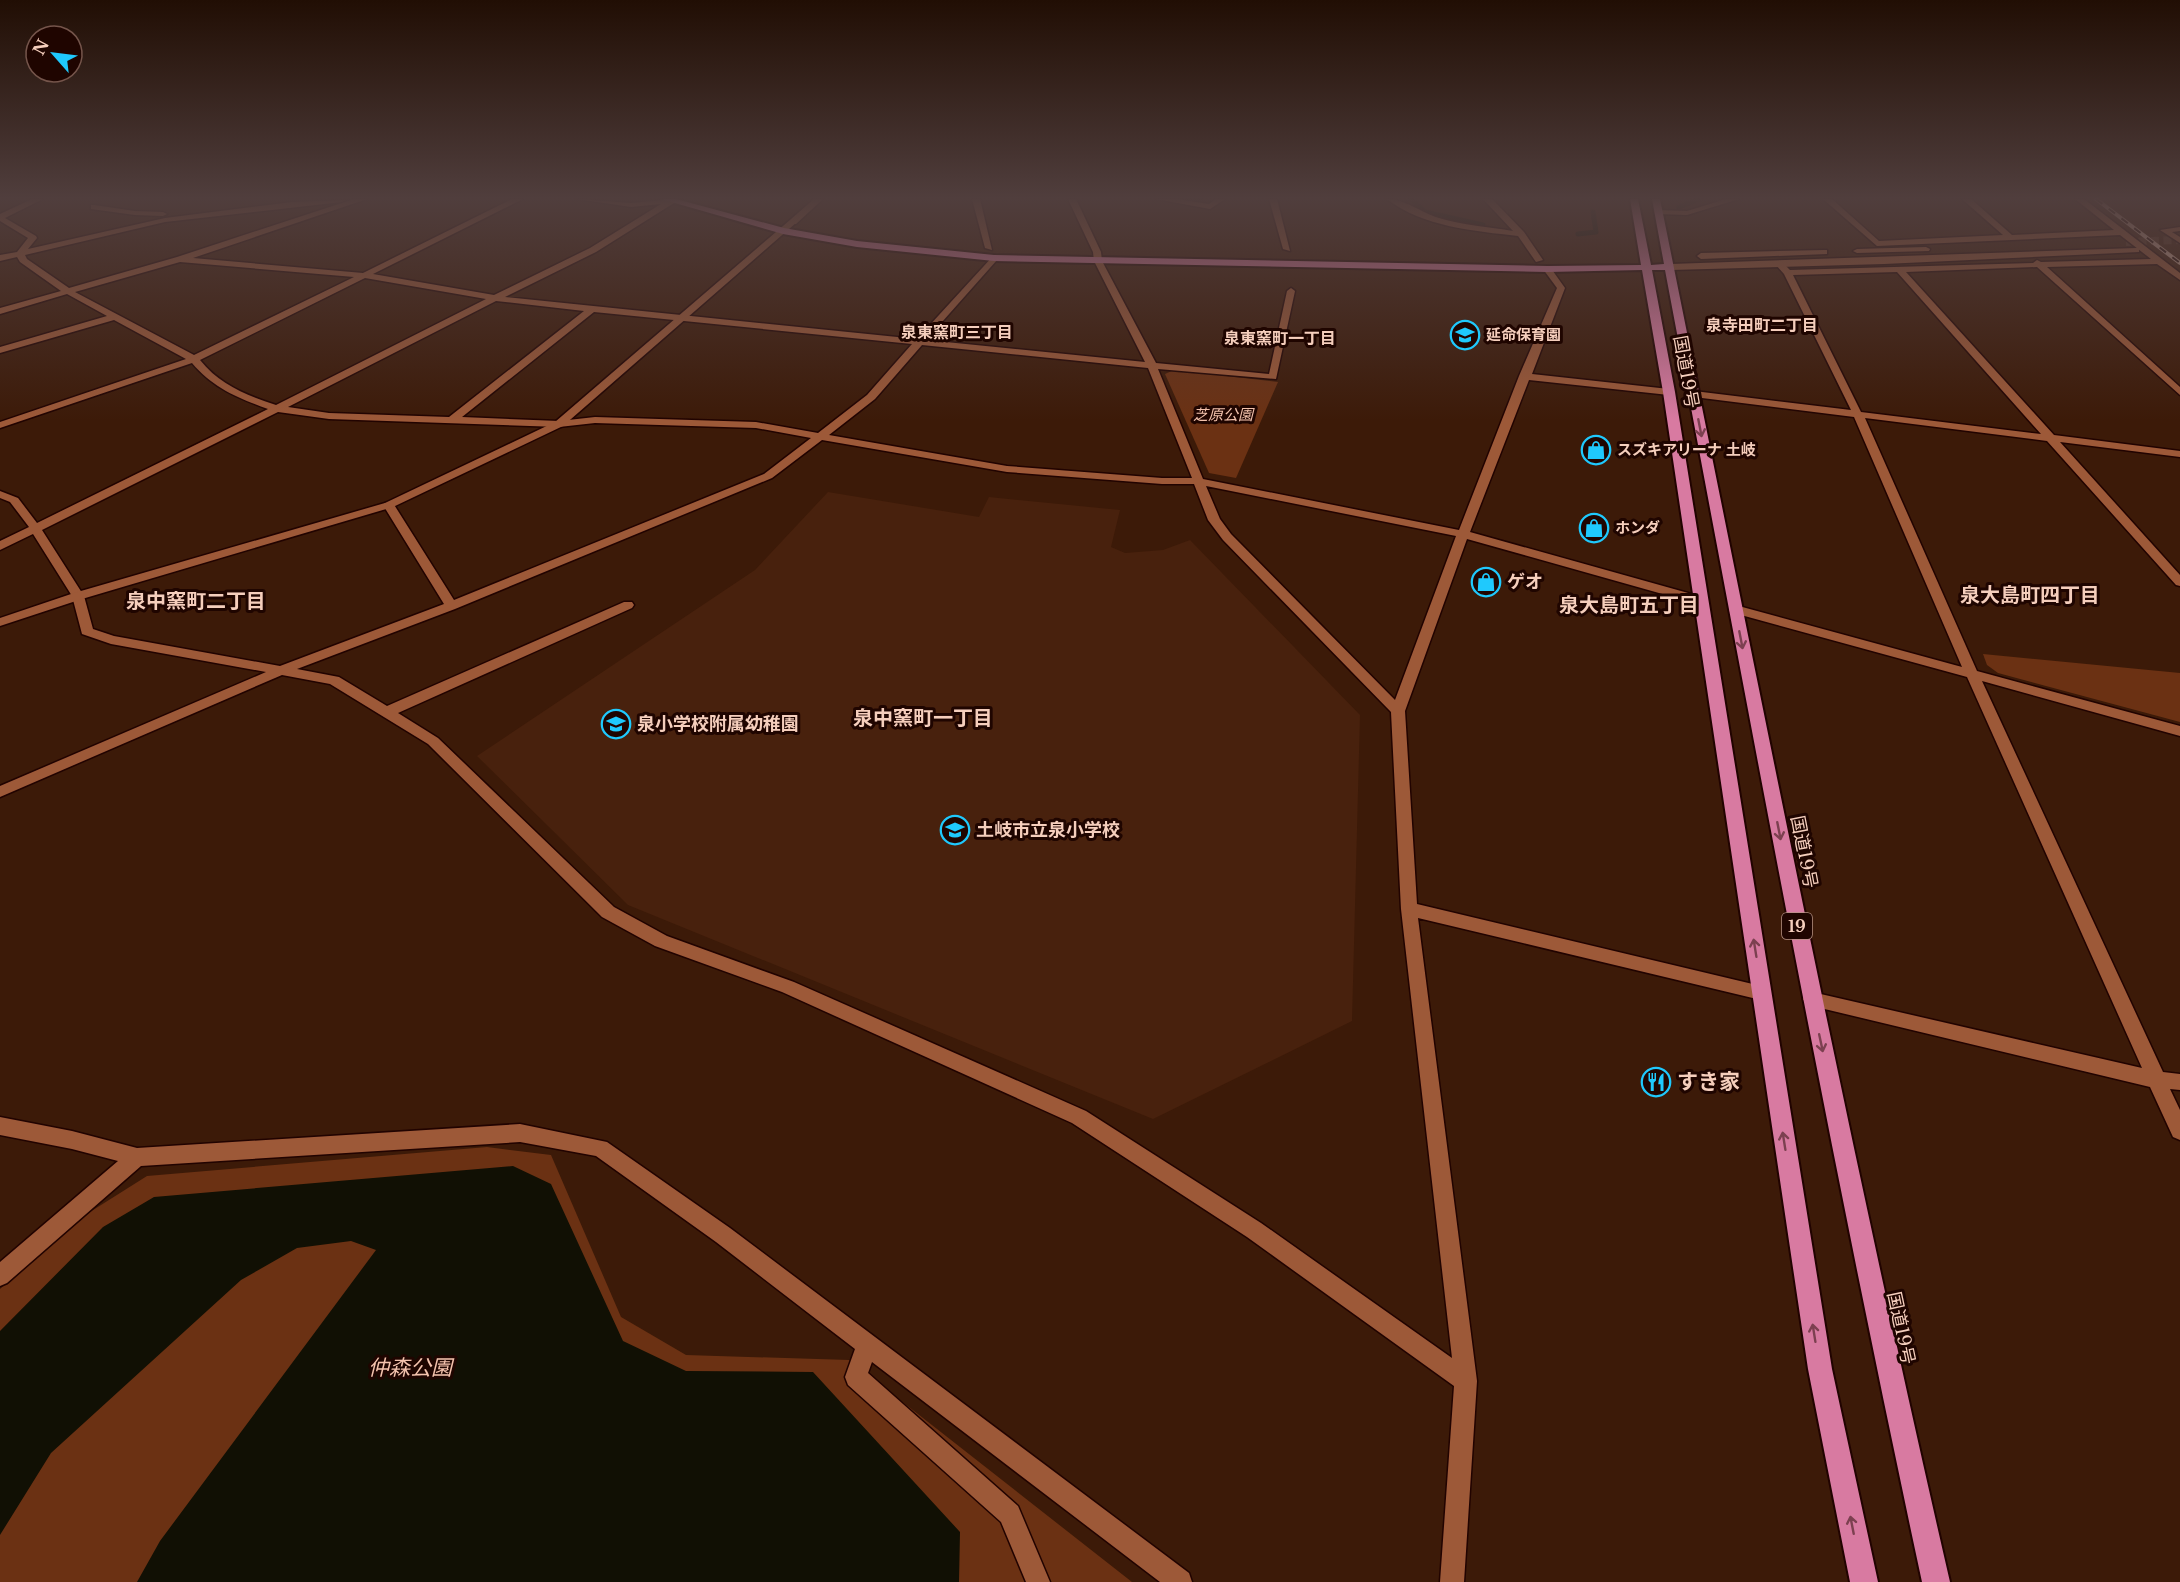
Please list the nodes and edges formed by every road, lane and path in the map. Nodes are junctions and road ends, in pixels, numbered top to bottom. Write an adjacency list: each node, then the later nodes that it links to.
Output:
1 (41, 273): 17 (street)
2 (131, 273): 17 (street)
3 (336, 273): 16 (street)
4 (366, 273): 16 (street)
5 (545, 273): 19 (street)
6 (735, 273): 23 (street)
7 (981, 273): 24 (street)
8 (1106, 273): 27 (street)
9 (1550, 273): 28 (street)
10 (1646, 273): 29 (highway, 国道19号)
11 (1675, 273): 31 (highway, 国道19号 / 19)
12 (1788, 273): 13 (street); 33 (street)
13 (1792, 273)
14 (1902, 273): 38 (street)
15 (2048, 273): 30 (street)
16 (361, 275): 19 (street); 26 (street)
17 (67, 291): 21 (street); 22 (street)
18 (1291, 291): 27 (street)
19 (494, 298): 20 (street); 32 (street)
20 (592, 309): 23 (street); 34 (street)
21 (0, 311)
22 (114, 317): 25 (street); 26 (street)
23 (681, 319): 24 (street); 35 (street)
24 (920, 342): 27 (street); 37 (street)
25 (0, 350)
26 (194, 359): 32 (street); 36 (street)
27 (1152, 365): 40 (street)
28 (1524, 376): 29 (street); 44 (street)
29 (1669, 392): 48 (highway, 国道19号)
30 (2180, 392)
31 (1694, 394): 33 (street); 51 (highway, 国道19号 / 19, one-way to 51)
32 (278, 409): 34 (street); 43 (street)
33 (1858, 415): 38 (street); 54 (street)
34 (452, 420): 35 (street)
35 (559, 424): 37 (street); 42 (street)
36 (0, 425)
37 (822, 435): 40 (street); 50 (street)
38 (2049, 438): 39 (street); 46 (street)
39 (2180, 453)
40 (1198, 481): 44 (street); 55 (street)
41 (0, 494): 43 (street)
42 (388, 505): 47 (street); 50 (street)
43 (35, 528): 45 (street); 47 (street)
44 (1463, 534): 48 (street); 55 (street)
45 (0, 546)
46 (2180, 582)
47 (78, 596): 52 (street); 53 (street)
48 (1702, 602): 60 (highway, 国道19号, one-way to 48)
49 (628, 604): 56 (street)
50 (451, 606): 53 (street)
51 (1735, 609): 54 (street); 61 (highway, 国道19号 / 19, one-way to 61)
52 (0, 622)
53 (282, 670): 56 (street); 58 (street)
54 (1972, 674): 57 (street); 62 (street)
55 (1398, 711): 59 (street)
56 (387, 712): 69 (street)
57 (2180, 731)
58 (0, 792)
59 (1409, 909): 60 (street); 69 (street)
60 (1761, 993): 73 (highway, 国道19号, one-way to 60)
61 (1812, 999): 62 (street); 74 (highway, 国道19号 / 19, one-way to 74)
62 (2157, 1080): 63 (street); 65 (street)
63 (2180, 1082)
64 (0, 1126): 66 (street)
65 (2180, 1131)
66 (137, 1157): 67 (street); 68 (street)
67 (0, 1276)
68 (867, 1345): 70 (street); 71 (street)
69 (1466, 1381): 72 (street)
70 (1038, 1582)
71 (1180, 1582)
72 (1452, 1582)
73 (1864, 1582)
74 (1936, 1582)

